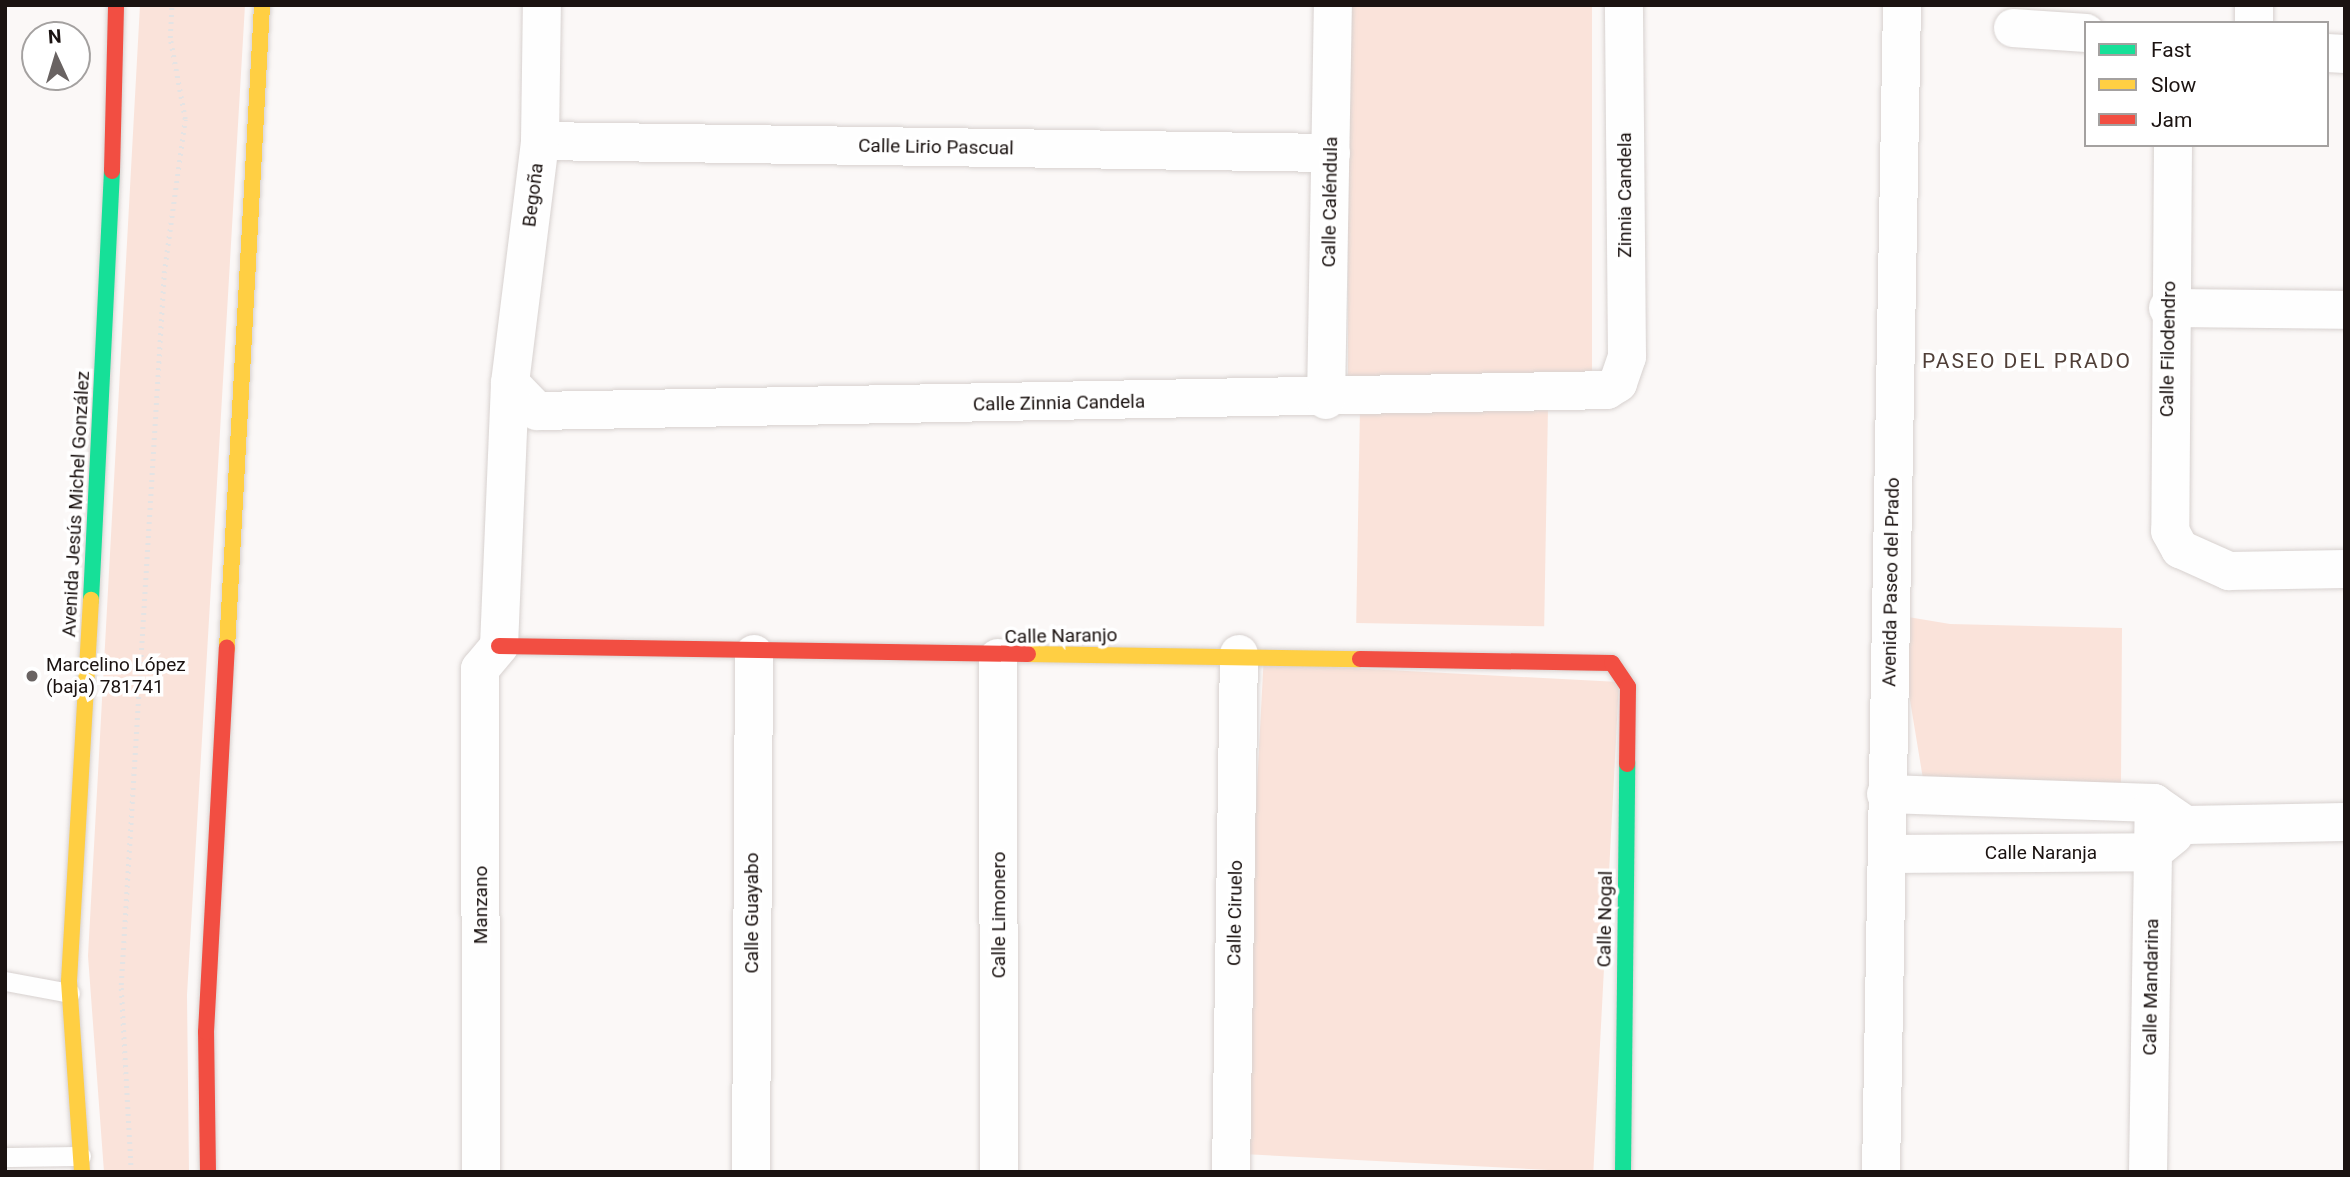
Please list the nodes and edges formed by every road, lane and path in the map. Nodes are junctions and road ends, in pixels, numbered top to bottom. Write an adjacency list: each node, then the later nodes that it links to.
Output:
1 (116, 5): 31 (main road, Avenida Jesús Michel González)
2 (172, 5): 35 (path)
3 (262, 5): 36 (main road)
4 (542, 5): 10 (street, Begoña)
5 (1333, 5): 12 (street, Calle Caléndula)
6 (1624, 5): 16 (street, Zinnia Candela)
7 (1902, 5): 24 (street, Avenida Paseo del Prado)
8 (2013, 28): 9 (street)
9 (2084, 33)
10 (540, 141): 12 (street, Calle Lirio Pascual); 15 (street, Begoña)
11 (2173, 147): 13 (street, Calle Filodendro)
12 (1331, 153): 17 (street, Calle Caléndula)
13 (2168, 308): 14 (street); 18 (street, Calle Filodendro)
14 (2345, 310)
15 (510, 383): 17 (street, Calle Zinnia Candela); 19 (street, Begoña)
16 (1618, 383): 17 (street, Calle Zinnia Candela)
17 (1326, 400)
18 (2345, 569)
19 (499, 646): 20 (main road, Calle Naranjo); 37 (street, Manzano)
20 (754, 654): 22 (main road, Calle Naranjo); 38 (street, Calle Guayabo)
21 (1239, 654): 22 (main road, Calle Naranjo); 23 (main road, Calle Naranjo); 40 (street, Calle Ciruelo)
22 (998, 658): 39 (street, Calle Limonero)
23 (1621, 669): 41 (main road, Calle Nogal)
24 (1886, 794): 25 (street); 29 (street, Avenida Paseo del Prado)
25 (2154, 803): 27 (street); 28 (street, Calle Mandarina)
26 (2345, 822): 27 (street)
27 (2186, 825): 28 (street)
28 (2153, 852): 29 (street, Calle Naranja); 42 (street, Calle Mandarina)
29 (1887, 854): 34 (street, Avenida Paseo del Prado)
30 (5, 981): 31 (lane)
31 (70, 993): 33 (main road, Avenida Jesús Michel González)
32 (5, 1157): 33 (lane)
33 (82, 1164)
34 (1886, 1168)
35 (131, 1172)
36 (208, 1172)
37 (481, 1172)
38 (751, 1172)
39 (999, 1172)
40 (1231, 1172)
41 (1623, 1172)
42 (2148, 1172)

